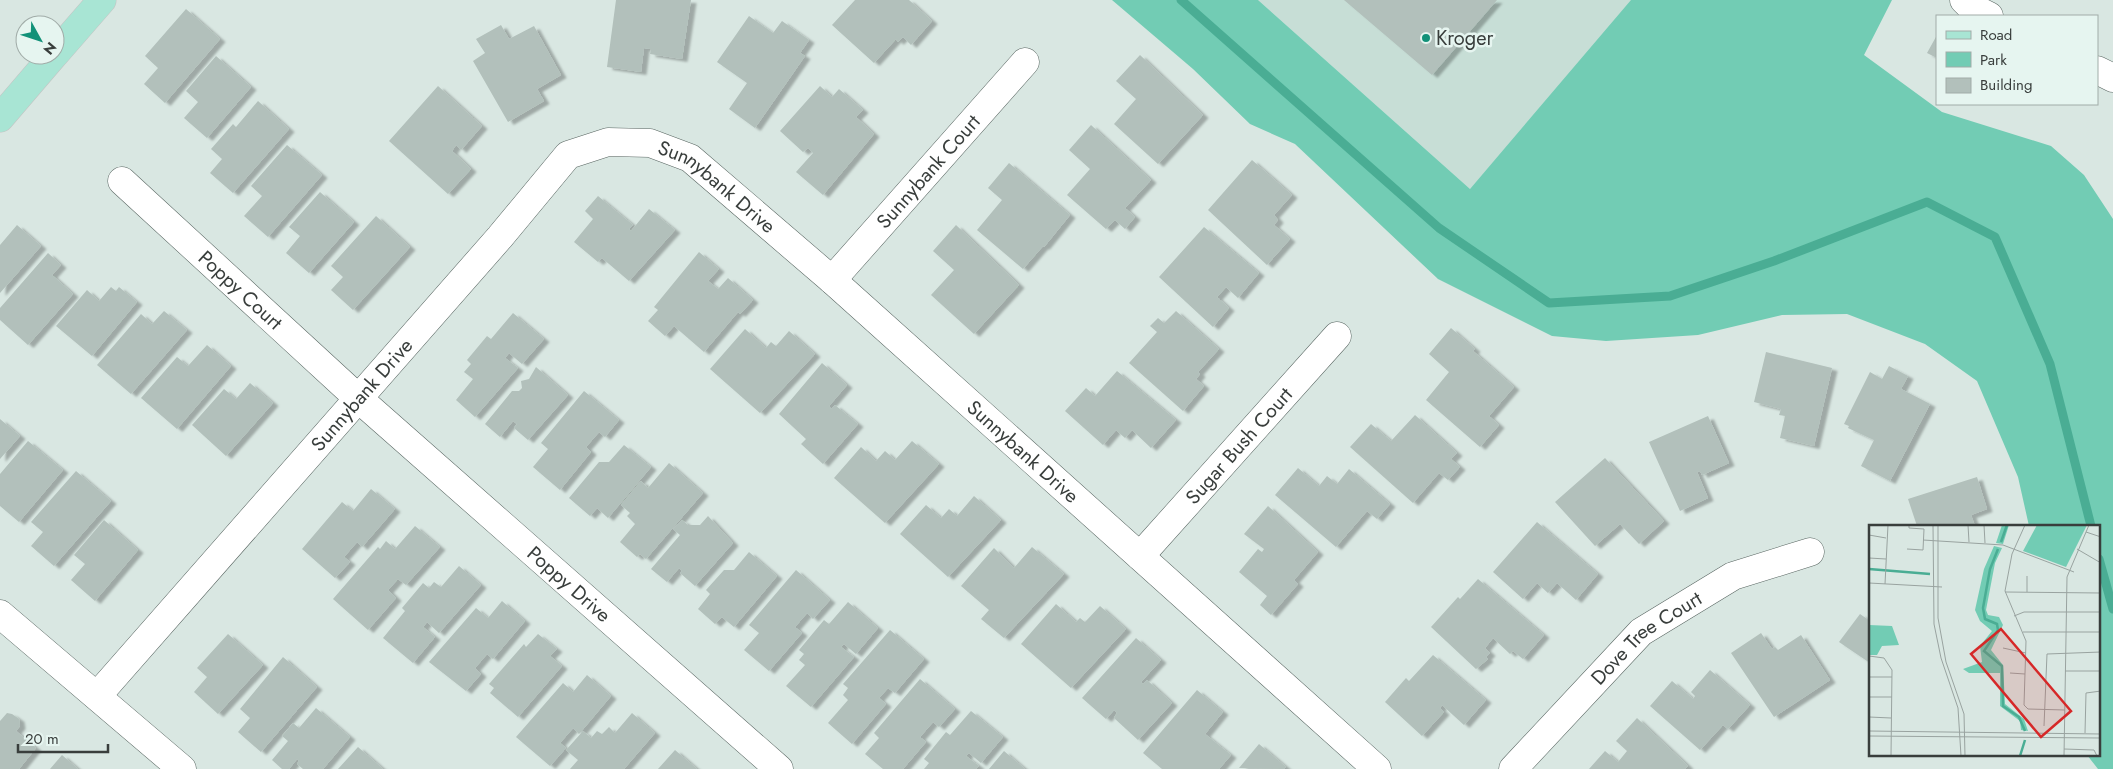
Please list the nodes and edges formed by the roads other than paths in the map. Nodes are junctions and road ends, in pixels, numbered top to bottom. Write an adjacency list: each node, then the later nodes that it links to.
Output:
1 (102, 0): 4 (main road)
2 (1964, 0): 3 (street)
3 (1987, 15)
4 (65, 43)
5 (1025, 62): 11 (street, Sunnybank Court)
6 (46, 65): 9 (main road)
7 (2098, 70): 8 (street)
8 (2113, 78)
9 (0, 118)
10 (122, 181): 13 (street, Poppy Court)
11 (832, 280): 13 (street, Sunnybank Drive); 15 (street, Sunnybank Drive)
12 (1337, 336): 15 (street, Sugar Bush Court)
13 (359, 399): 17 (street, Sunnybank Drive); 19 (street, Poppy Drive)
14 (1810, 552): 21 (street, Dove Tree Court)
15 (1140, 556): 20 (street, Sunnybank Drive)
16 (0, 614): 17 (street)
17 (97, 696): 18 (street)
18 (182, 769)
19 (779, 769)
20 (1377, 769)
21 (1513, 769)

